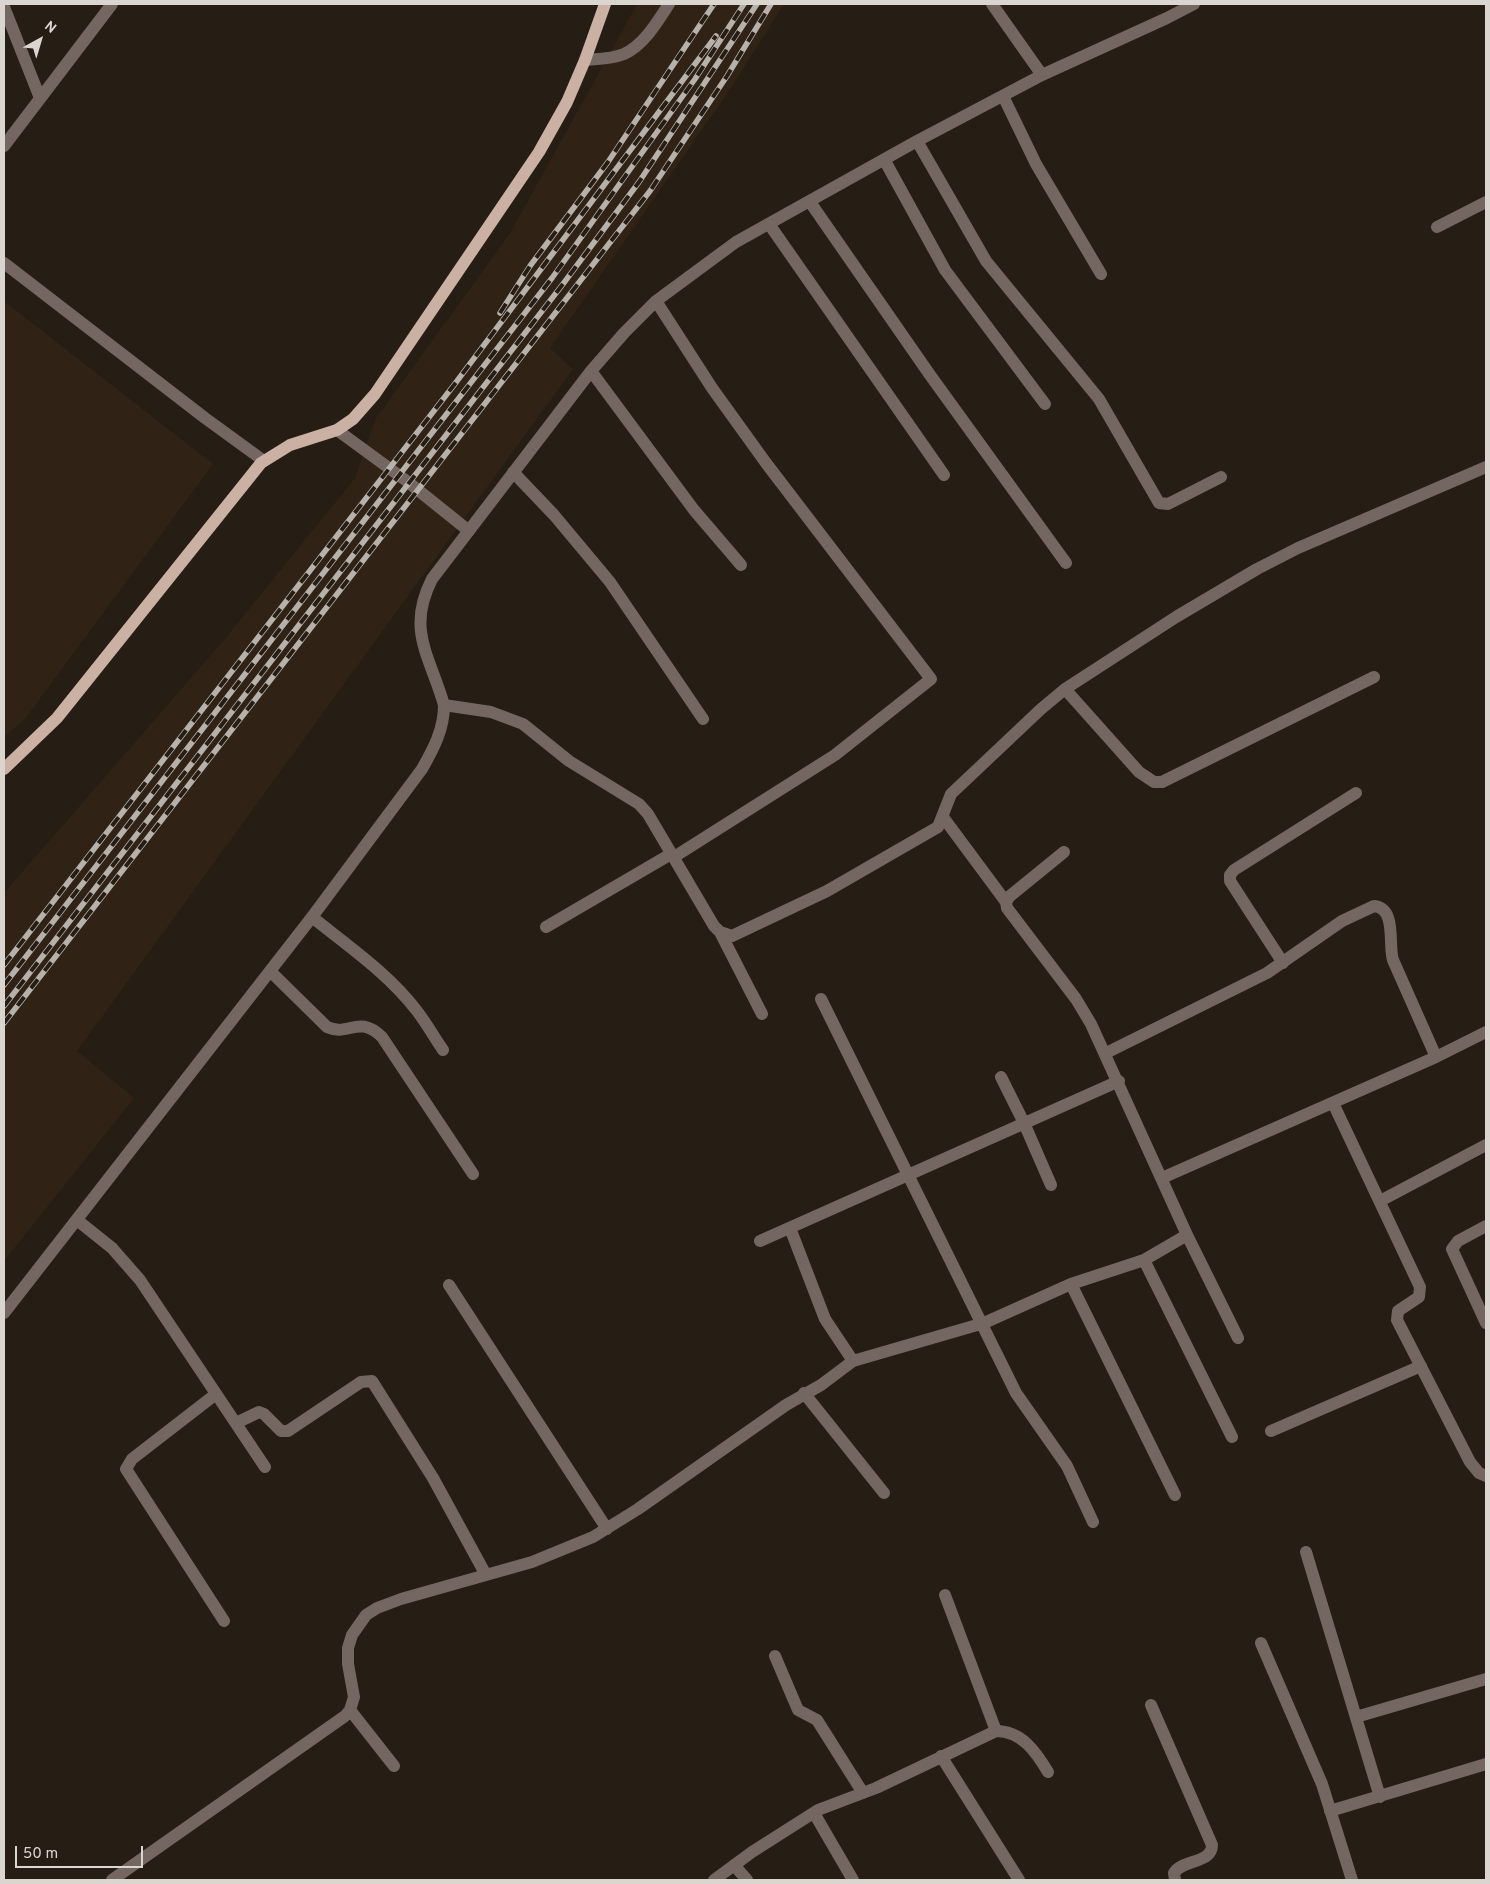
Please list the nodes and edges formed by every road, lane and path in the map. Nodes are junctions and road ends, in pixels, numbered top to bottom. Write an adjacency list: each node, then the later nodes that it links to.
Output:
1 (112, 4): 10 (street)
2 (605, 4): 7 (main road)
3 (669, 4): 7 (street)
4 (992, 4): 8 (street)
5 (1194, 4): 8 (street)
6 (4, 7): 10 (street)
7 (585, 60): 23 (main road)
8 (1042, 75): 9 (street)
9 (1002, 96): 11 (street); 19 (street)
10 (40, 98): 12 (street)
11 (917, 141): 13 (street); 28 (street)
12 (4, 146)
13 (884, 161): 14 (street); 22 (street)
14 (810, 202): 16 (street); 30 (street)
15 (1486, 202): 17 (street)
16 (768, 224): 20 (street); 27 (street)
17 (1437, 226)
18 (4, 263): 24 (street)
19 (1101, 274)
20 (656, 301): 21 (street); 40 (street)
21 (590, 371): 26 (street); 31 (street)
22 (1045, 404)
23 (337, 430): 24 (main road); 29 (street)
24 (264, 461): 36 (main road)
25 (1486, 467): 33 (street)
26 (513, 472): 29 (street); 35 (street)
27 (944, 475)
28 (1221, 476)
29 (468, 531): 34 (street)
30 (1066, 563)
31 (741, 565)
32 (1374, 677): 33 (street)
33 (1066, 688): 38 (street)
34 (444, 705): 40 (street); 42 (street)
35 (704, 719)
36 (4, 769)
37 (1356, 793): 45 (street)
38 (943, 817): 41 (street); 44 (street)
39 (1064, 852): 41 (street)
40 (672, 856): 43 (street); 44 (street)
41 (1006, 902): 51 (street)
42 (312, 917): 46 (street); 50 (street)
43 (546, 927)
44 (720, 932): 48 (street)
45 (1283, 963): 51 (street); 52 (street)
46 (270, 971): 58 (street); 63 (street)
47 (821, 999): 59 (street)
48 (762, 1014)
49 (1486, 1032): 52 (street)
50 (443, 1050)
51 (1106, 1053): 54 (street)
52 (1436, 1057): 55 (street)
53 (1001, 1077): 56 (street)
54 (1119, 1081): 56 (street); 60 (street)
55 (1333, 1103): 60 (street); 62 (street)
56 (1024, 1123): 59 (street); 61 (street)
57 (1486, 1145): 62 (street)
58 (473, 1174)
59 (908, 1176): 65 (street); 73 (street)
60 (1162, 1178): 66 (street)
61 (1052, 1185)
62 (1380, 1201): 76 (street)
63 (77, 1220): 71 (street); 78 (street)
64 (1486, 1226): 72 (street)
65 (790, 1228): 67 (street); 75 (street)
66 (1188, 1235): 68 (street); 74 (street)
67 (760, 1241)
68 (1144, 1260): 69 (street); 81 (street)
69 (1072, 1284): 73 (street); 85 (street)
70 (449, 1285): 87 (street)
71 (4, 1313)
72 (1486, 1323)
73 (984, 1324): 75 (street); 86 (street)
74 (1238, 1338)
75 (853, 1361): 77 (street)
76 (1420, 1366): 80 (street); 83 (street)
77 (804, 1393): 84 (street); 87 (street)
78 (216, 1394): 79 (street); 91 (street)
79 (236, 1423): 82 (street); 89 (street)
80 (1271, 1431)
81 (1232, 1437)
82 (265, 1467)
83 (1486, 1476)
84 (884, 1493)
85 (1175, 1494)
86 (1093, 1522)
87 (607, 1528): 89 (street)
88 (1306, 1552): 97 (street)
89 (486, 1575): 96 (street)
90 (945, 1595): 98 (street)
91 (224, 1621)
92 (1260, 1643): 105 (street)
93 (775, 1656): 103 (street)
94 (1486, 1680): 97 (street)
95 (1151, 1705): 113 (street)
96 (350, 1710): 101 (street); 108 (street)
97 (1356, 1717): 104 (street)
98 (996, 1731): 99 (street); 102 (street)
99 (941, 1756): 103 (street); 112 (street)
100 (1486, 1764): 104 (street)
101 (394, 1766)
102 (1048, 1772)
103 (863, 1793): 106 (street)
104 (1380, 1797): 105 (street)
105 (1330, 1811): 114 (street)
106 (814, 1813): 107 (street); 111 (street)
107 (734, 1865): 109 (street); 110 (street)
108 (112, 1880)
109 (714, 1880)
110 (747, 1880)
111 (853, 1880)
112 (1019, 1880)
113 (1175, 1880)
114 (1352, 1880)

